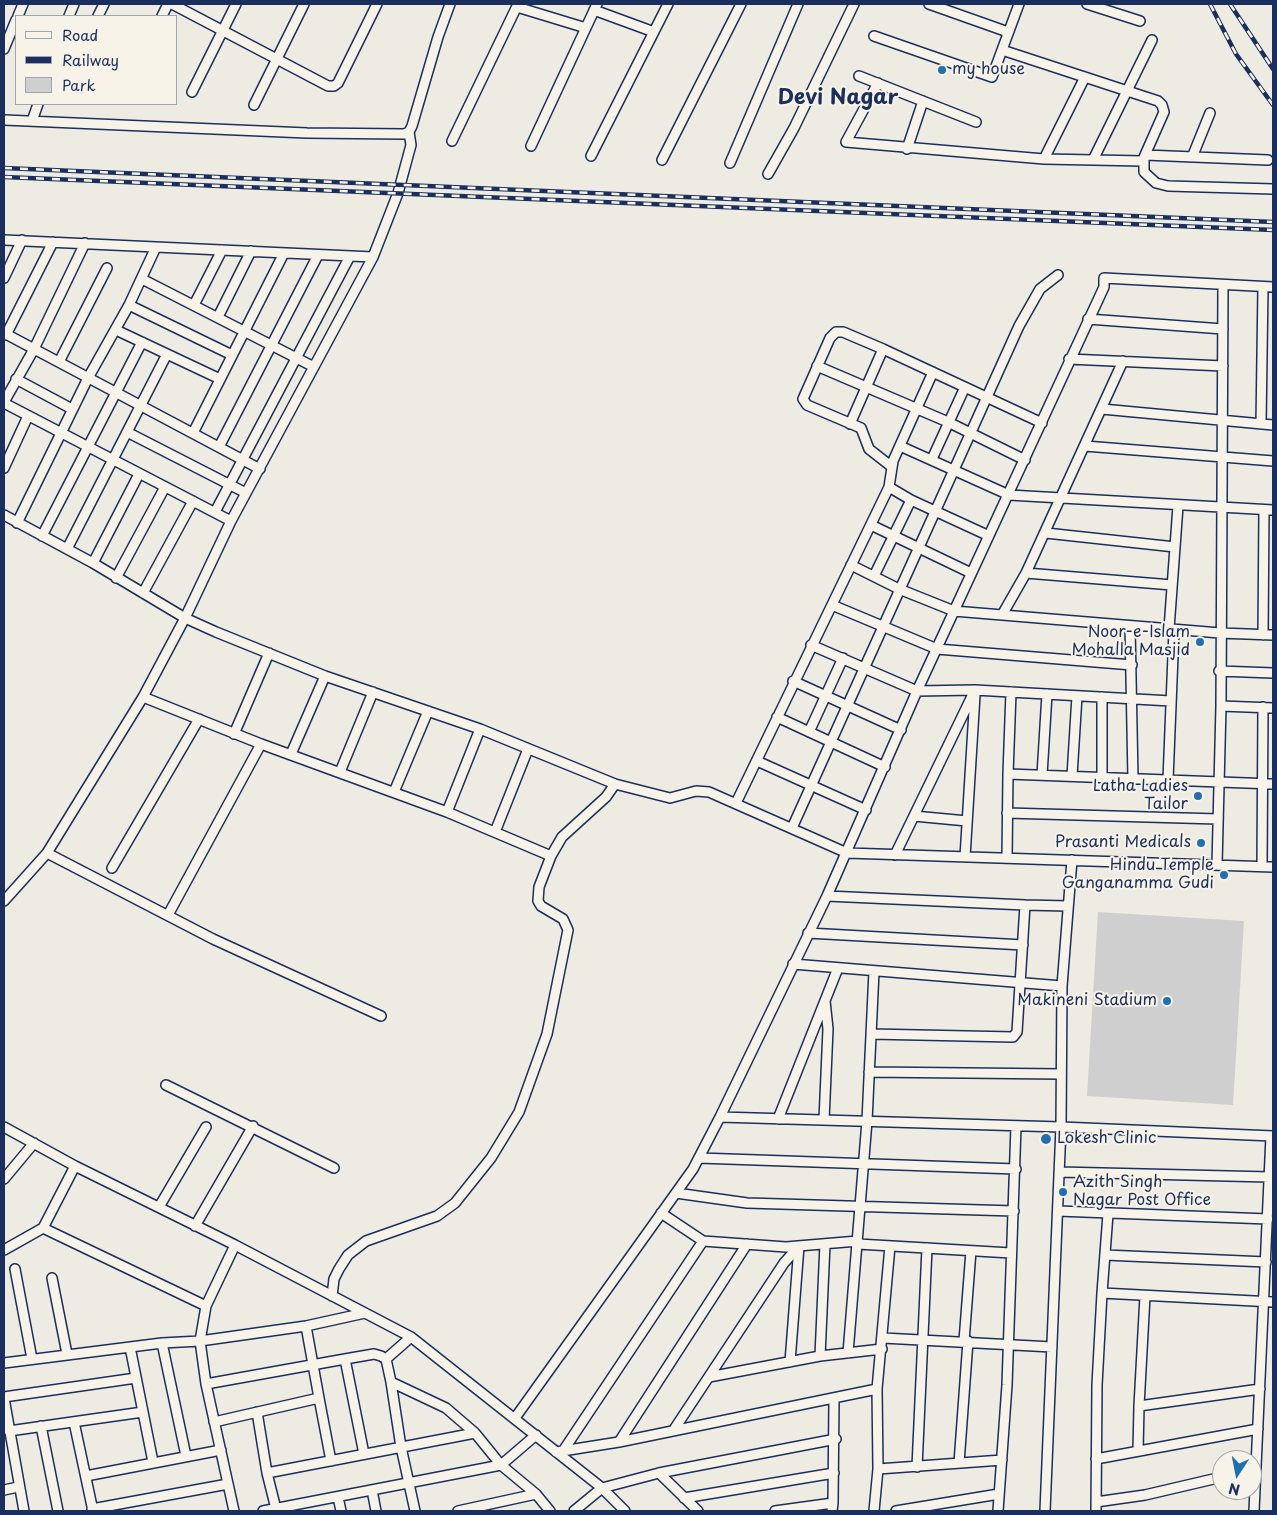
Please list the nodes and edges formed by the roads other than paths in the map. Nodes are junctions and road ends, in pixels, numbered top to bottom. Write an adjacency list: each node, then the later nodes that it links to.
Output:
1 (170, 4): 15 (street); 19 (street)
2 (236, 4): 19 (street)
3 (304, 4): 26 (street)
4 (377, 4): 26 (street)
5 (450, 4): 39 (street)
6 (668, 4): 20 (street)
7 (742, 4): 47 (street)
8 (798, 4): 50 (street)
9 (854, 4): 51 (street)
10 (929, 4): 21 (street)
11 (1019, 4): 21 (street)
12 (1087, 4): 16 (street)
13 (518, 5): 18 (street); 40 (street)
14 (596, 7): 18 (street); 20 (street)
15 (163, 15)
16 (1140, 21)
17 (15, 23): 24 (street)
18 (586, 28): 41 (street)
19 (223, 30): 26 (street); 30 (street)
20 (654, 32): 43 (street)
21 (1008, 32): 25 (street)
22 (874, 36): 25 (street)
23 (1152, 40): 31 (street)
24 (4, 49)
25 (1002, 50): 28 (street)
26 (277, 58): 34 (street)
27 (859, 76): 29 (street)
28 (1085, 77): 31 (street); 46 (street)
29 (878, 84): 32 (street); 42 (street)
30 (192, 92)
31 (1127, 92): 45 (street); 48 (street)
32 (923, 101): 38 (street); 42 (street)
33 (38, 105): 37 (street)
34 (254, 105)
35 (1210, 112): 44 (street)
36 (4, 120): 37 (street)
37 (32, 121): 39 (street)
38 (976, 122)
39 (410, 129): 63 (street)
40 (452, 142)
41 (531, 146)
42 (907, 149): 46 (street)
43 (591, 156)
44 (1194, 156): 45 (street); 49 (street)
45 (1144, 158): 48 (street); 52 (street)
46 (1044, 159): 48 (street)
47 (662, 160)
48 (1093, 160)
49 (1268, 160)
50 (730, 163)
51 (768, 174)
52 (1273, 189)
53 (4, 240): 54 (street)
54 (22, 240): 55 (street); 66 (street)
55 (53, 242): 56 (street); 78 (street)
56 (85, 243): 57 (street); 81 (street)
57 (156, 247): 58 (street); 67 (street)
58 (222, 250): 59 (street); 72 (street)
59 (251, 251): 60 (street); 73 (street)
60 (284, 253): 61 (street); 77 (street)
61 (318, 254): 62 (street); 80 (street)
62 (350, 256): 63 (street); 85 (street)
63 (373, 257): 91 (street)
64 (107, 268): 87 (street)
65 (1058, 275): 99 (street)
66 (4, 278)
67 (142, 279): 71 (street); 72 (street)
68 (1223, 286): 69 (street); 74 (street); 75 (street)
69 (1263, 287): 70 (street); 110 (street)
70 (1273, 287)
71 (129, 305): 76 (street); 84 (street)
72 (194, 305): 73 (street)
73 (218, 318): 77 (street)
74 (1088, 319): 75 (street); 86 (street)
75 (1223, 329): 90 (street)
76 (116, 330): 79 (street); 93 (street)
77 (244, 331): 80 (street); 84 (street)
78 (5, 334): 81 (street)
79 (142, 342): 83 (street); 98 (street)
80 (271, 345): 85 (street); 119 (street)
81 (34, 349): 87 (street); 94 (street)
82 (883, 349): 89 (street); 92 (street); 96 (street)
83 (167, 354): 95 (street); 101 (street)
84 (232, 355): 95 (street)
85 (298, 359): 91 (street); 123 (street)
86 (1070, 359): 88 (street); 108 (street)
87 (59, 362): 93 (street)
88 (1123, 362): 90 (street); 104 (street)
89 (817, 366): 96 (street); 109 (street)
90 (1222, 366): 106 (street)
91 (314, 367): 128 (street)
92 (933, 372): 97 (street); 102 (street)
93 (88, 378): 98 (street); 103 (street)
94 (16, 379): 100 (street); 103 (street)
95 (220, 380): 114 (street)
96 (866, 387): 102 (street); 109 (street)
97 (965, 387): 99 (street); 107 (street)
98 (115, 392): 101 (street); 118 (street)
99 (986, 397): 108 (street); 115 (street)
100 (4, 402): 105 (street)
101 (141, 406): 112 (street); 114 (street)
102 (916, 408): 107 (street); 116 (street)
103 (72, 409): 113 (street)
104 (1102, 409): 106 (street); 117 (street)
105 (28, 416): 113 (street); 127 (street)
106 (1222, 421): 110 (street); 120 (street)
107 (948, 422): 115 (street); 121 (street)
108 (1042, 423): 124 (street)
109 (850, 424): 126 (street)
110 (1261, 424): 111 (street)
111 (1273, 425)
112 (127, 432): 122 (street); 131 (street)
113 (60, 433): 118 (street); 146 (street)
114 (192, 433): 119 (street)
115 (971, 433): 124 (street); 129 (street)
116 (900, 446): 121 (street); 126 (street)
117 (1086, 446): 120 (street); 136 (street)
118 (86, 447): 122 (street); 150 (street)
119 (219, 447): 123 (street)
120 (1222, 457): 125 (street); 140 (street)
121 (932, 459): 129 (street)
122 (112, 460): 130 (street); 154 (street)
123 (243, 460): 128 (street); 131 (street)
124 (1025, 460): 135 (street)
125 (1273, 460)
126 (892, 467): 133 (street)
127 (4, 468)
128 (260, 469): 134 (street)
129 (954, 469): 135 (street); 142 (street)
130 (139, 474): 132 (street); 156 (street)
131 (230, 485): 134 (street); 143 (street)
132 (166, 487): 138 (street); 161 (street)
133 (889, 487): 137 (street); 147 (street)
134 (246, 494): 145 (street)
135 (1009, 495): 136 (street); 149 (street)
136 (1061, 498): 139 (street); 148 (street)
137 (911, 500): 142 (street); 151 (street)
138 (193, 501): 143 (street); 166 (street)
139 (1178, 506): 140 (street); 152 (street)
140 (1221, 508): 141 (street); 174 (street)
141 (1269, 510): 155 (street)
142 (934, 511): 149 (street); 153 (street)
143 (215, 512): 145 (street)
144 (4, 515): 146 (street)
145 (231, 521): 170 (street)
146 (17, 523): 150 (street)
147 (871, 525): 151 (street); 157 (street)
148 (1046, 533): 152 (street); 159 (street)
149 (988, 535): 158 (street)
150 (42, 536): 154 (street)
151 (895, 536): 153 (street); 160 (street)
152 (1175, 546): 162 (street)
153 (918, 547): 158 (street); 163 (street)
154 (67, 549): 156 (street)
155 (1268, 552): 164 (street)
156 (93, 563): 161 (street)
157 (851, 565): 160 (street); 167 (street)
158 (971, 573): 168 (street)
159 (1026, 573): 162 (street); 169 (street)
160 (874, 576): 163 (street)
161 (116, 578): 166 (street)
162 (1172, 585): 173 (street)
163 (899, 589): 168 (street); 171 (street)
164 (1263, 589): 165 (street); 175 (street)
165 (1273, 589)
166 (143, 593): 170 (street)
167 (832, 604): 171 (street); 177 (street)
168 (954, 611): 169 (street); 178 (street)
169 (1002, 615): 172 (street)
170 (185, 618): 179 (street); 194 (street)
171 (883, 626): 178 (street); 182 (street)
172 (1130, 626): 173 (street); 181 (street)
173 (1171, 629): 174 (street); 197 (street)
174 (1220, 634): 175 (street); 183 (street)
175 (1263, 635): 176 (street)
176 (1273, 635)
177 (811, 644): 180 (street); 186 (street)
178 (937, 649): 181 (street); 188 (street)
179 (269, 653): 185 (street); 208 (street)
180 (843, 658): 182 (street); 192 (street)
181 (1132, 665): 196 (street)
182 (864, 666): 188 (street); 198 (street)
183 (1219, 671): 184 (street); 199 (street)
184 (1273, 673)
185 (325, 676): 189 (street); 212 (street)
186 (794, 681): 192 (street); 203 (street)
187 (975, 690): 188 (street); 190 (street); 232 (street); 234 (street)
188 (916, 691): 206 (street)
189 (374, 692): 202 (street); 215 (street)
190 (1011, 692): 191 (street); 216 (street)
191 (1047, 694): 193 (street); 217 (street)
192 (826, 695): 198 (street); 207 (street)
193 (1077, 696): 195 (street); 218 (street)
194 (143, 697): 204 (street); 237 (street)
195 (1102, 698): 196 (street); 219 (street)
196 (1133, 699): 197 (street); 220 (street)
197 (1171, 701): 221 (street)
198 (849, 706): 206 (street); 209 (street)
199 (1221, 706): 200 (street); 222 (street)
200 (1263, 707): 201 (street); 224 (street)
201 (1273, 708)
202 (428, 711): 205 (street); 227 (street)
203 (778, 717): 207 (street); 213 (street)
204 (199, 719): 208 (street); 247 (street)
205 (480, 729): 211 (street); 230 (street)
206 (901, 730): 214 (street)
207 (808, 732): 209 (street)
208 (234, 734): 210 (street)
209 (831, 742): 214 (street); 226 (street)
210 (261, 744): 212 (street); 252 (street)
211 (528, 749): 223 (street); 236 (street)
212 (291, 754): 215 (street)
213 (756, 760): 226 (street); 228 (street)
214 (885, 767): 229 (street)
215 (340, 772): 227 (street)
216 (1008, 774): 217 (street); 231 (street)
217 (1042, 775): 218 (street)
218 (1072, 776): 219 (street)
219 (1102, 777): 220 (street)
220 (1133, 779): 221 (street)
221 (1168, 780): 222 (street)
222 (1218, 782): 224 (street); 233 (street)
223 (615, 784): 228 (street); 240 (street)
224 (1262, 784): 225 (street); 245 (street)
225 (1273, 784)
226 (812, 785): 229 (street); 235 (street)
227 (394, 792): 230 (street)
228 (736, 803): 235 (street)
229 (866, 810): 238 (street)
230 (447, 812): 236 (street)
231 (1007, 813): 233 (street); 242 (street)
232 (914, 816): 234 (street); 239 (street)
233 (1218, 819): 244 (street)
234 (967, 821): 241 (street)
235 (792, 828): 238 (street)
236 (495, 832): 240 (street)
237 (47, 853): 249 (street); 252 (street)
238 (847, 853): 239 (street); 248 (street)
239 (895, 855): 241 (street)
240 (551, 856): 311 (street)
241 (965, 857): 242 (street)
242 (1007, 858): 243 (street)
243 (1072, 860): 244 (street); 251 (street)
244 (1217, 865): 245 (street)
245 (1262, 866): 246 (street)
246 (1273, 867)
247 (112, 868)
248 (827, 896): 250 (street); 253 (street)
249 (4, 900)
250 (1025, 905): 251 (street); 254 (street)
251 (1068, 906): 259 (street)
252 (168, 915): 261 (street)
253 (808, 933): 254 (street); 255 (street)
254 (1023, 945): 258 (street)
255 (793, 964): 256 (street); 266 (street)
256 (838, 968): 257 (street); 260 (street)
257 (874, 971): 258 (street); 262 (street)
258 (1021, 982): 259 (street); 262 (street)
259 (1062, 986): 264 (street)
260 (825, 1000): 267 (street); 268 (street)
261 (381, 1016)
262 (871, 1034): 263 (street)
263 (869, 1072): 264 (street); 269 (street)
264 (1061, 1074): 274 (street)
265 (166, 1085): 270 (street)
266 (720, 1117): 267 (street); 277 (street)
267 (778, 1119): 268 (street)
268 (824, 1120): 269 (street)
269 (867, 1121): 271 (street); 278 (street)
270 (253, 1126): 280 (street); 293 (street)
271 (1016, 1126): 274 (street); 281 (street)
272 (4, 1127): 276 (street)
273 (206, 1127): 287 (street)
274 (1061, 1127): 275 (street); 282 (street)
275 (1272, 1136): 283 (street)
276 (34, 1143): 279 (street); 284 (street)
277 (699, 1158): 278 (street); 285 (street)
278 (864, 1164): 281 (street); 286 (street)
279 (75, 1166): 287 (street); 294 (street)
280 (334, 1168)
281 (1016, 1169): 289 (street)
282 (1059, 1172): 283 (street); 288 (street)
283 (1270, 1177): 292 (street)
284 (4, 1179)
285 (676, 1193): 286 (street); 290 (street)
286 (861, 1206): 289 (street); 296 (street)
287 (159, 1207): 293 (street)
288 (1058, 1210): 291 (street); 325 (street)
289 (1014, 1211): 305 (street)
290 (661, 1213): 295 (street); 348 (street)
291 (1108, 1214): 292 (street); 306 (street)
292 (1268, 1220): 307 (street)
293 (195, 1226): 299 (street)
294 (43, 1228): 303 (street); 314 (street)
295 (703, 1241): 297 (street); 362 (street)
296 (858, 1243): 298 (street); 301 (street); 327 (street)
297 (747, 1244): 300 (street); 358 (street)
298 (825, 1244): 300 (street); 329 (street)
299 (235, 1245): 311 (street); 314 (street)
300 (799, 1246): 333 (street); 336 (street)
301 (890, 1246): 302 (street); 318 (street)
302 (927, 1248): 304 (street); 319 (street)
303 (4, 1250)
304 (970, 1251): 305 (street); 320 (street)
305 (1011, 1253): 323 (street)
306 (1105, 1254): 307 (street); 310 (street)
307 (1266, 1262): 313 (street)
308 (15, 1269): 331 (street)
309 (52, 1278): 328 (street)
310 (1102, 1293): 312 (street); 366 (street)
311 (332, 1296): 315 (street)
312 (1146, 1296): 313 (street); 345 (street)
313 (1269, 1302): 340 (street)
314 (206, 1306): 321 (street)
315 (365, 1313): 316 (street); 317 (street)
316 (306, 1326): 321 (street); 335 (street)
317 (411, 1337): 332 (street); 348 (street)
318 (883, 1338): 319 (street); 326 (street)
319 (924, 1338): 320 (street); 372 (street)
320 (966, 1341): 323 (street); 370 (street)
321 (200, 1342): 322 (street); 339 (street)
322 (162, 1343): 324 (street); 365 (street)
323 (1008, 1344): 325 (street); 367 (street)
324 (130, 1347): 328 (street); 337 (street)
325 (1052, 1347): 409 (street)
326 (882, 1349): 327 (street); 341 (street)
327 (848, 1353): 329 (street)
328 (67, 1354): 331 (street)
329 (820, 1356): 333 (street)
330 (345, 1358): 332 (street); 335 (street); 364 (street)
331 (32, 1359): 334 (street)
332 (386, 1359): 338 (street)
333 (790, 1362): 336 (street)
334 (4, 1363)
335 (313, 1365): 339 (street); 343 (street)
336 (709, 1377): 354 (street)
337 (136, 1378): 342 (street); 346 (street)
338 (391, 1382): 355 (street); 359 (street)
339 (206, 1384): 350 (street)
340 (1260, 1389): 345 (street); 352 (street)
341 (877, 1390): 344 (street); 373 (street)
342 (4, 1398): 353 (street)
343 (319, 1398): 347 (street); 368 (street)
344 (834, 1399): 354 (street); 357 (street)
345 (1139, 1406): 363 (street)
346 (143, 1412): 349 (street); 369 (street)
347 (257, 1412): 350 (street); 374 (street)
348 (515, 1418): 356 (street)
349 (74, 1422): 351 (street); 377 (street)
350 (214, 1422): 360 (street)
351 (41, 1426): 353 (street); 394 (street)
352 (1258, 1429): 361 (street); 363 (street)
353 (9, 1431): 381 (street)
354 (673, 1431): 358 (street)
355 (475, 1432): 359 (street); 371 (street)
356 (536, 1435): 362 (street); 371 (street)
357 (836, 1439): 375 (street); 376 (street)
358 (619, 1442): 362 (street)
359 (401, 1447): 364 (street); 379 (street)
360 (220, 1450): 365 (street); 380 (street)
361 (1256, 1450)
362 (560, 1451): 382 (street)
363 (1138, 1451): 366 (street)
364 (364, 1454): 368 (street)
365 (186, 1456): 369 (street)
366 (1096, 1459): 390 (street)
367 (1002, 1460): 370 (street); 386 (street)
368 (331, 1461): 374 (street)
369 (152, 1462): 377 (street)
370 (959, 1464): 372 (street)
371 (501, 1465): 379 (street); 385 (street)
372 (917, 1466): 373 (street)
373 (878, 1469): 406 (street)
374 (267, 1473): 391 (street)
375 (659, 1473): 382 (street); 388 (street)
376 (834, 1473): 388 (street); 389 (street)
377 (86, 1476): 392 (street)
378 (1212, 1479): 390 (street)
379 (409, 1483): 384 (street); 399 (street)
380 (228, 1484): 392 (street); 395 (street)
381 (18, 1487): 383 (street); 393 (street)
382 (602, 1488): 402 (street); 403 (street)
383 (4, 1490)
384 (372, 1490): 387 (street); 398 (street)
385 (536, 1494): 400 (street); 401 (street)
386 (999, 1494): 407 (street); 408 (street)
387 (338, 1497): 391 (street); 397 (street)
388 (684, 1498): 404 (street)
389 (833, 1507): 405 (street)
390 (1096, 1507)
391 (276, 1509): 396 (street)
392 (93, 1510)
393 (24, 1511)
394 (58, 1511)
395 (234, 1511)
396 (263, 1511)
397 (340, 1511)
398 (376, 1511)
399 (415, 1511)
400 (458, 1511)
401 (550, 1511)
402 (574, 1511)
403 (625, 1511)
404 (698, 1511)
405 (776, 1511)
406 (874, 1511)
407 (896, 1511)
408 (998, 1511)
409 (1045, 1511)

